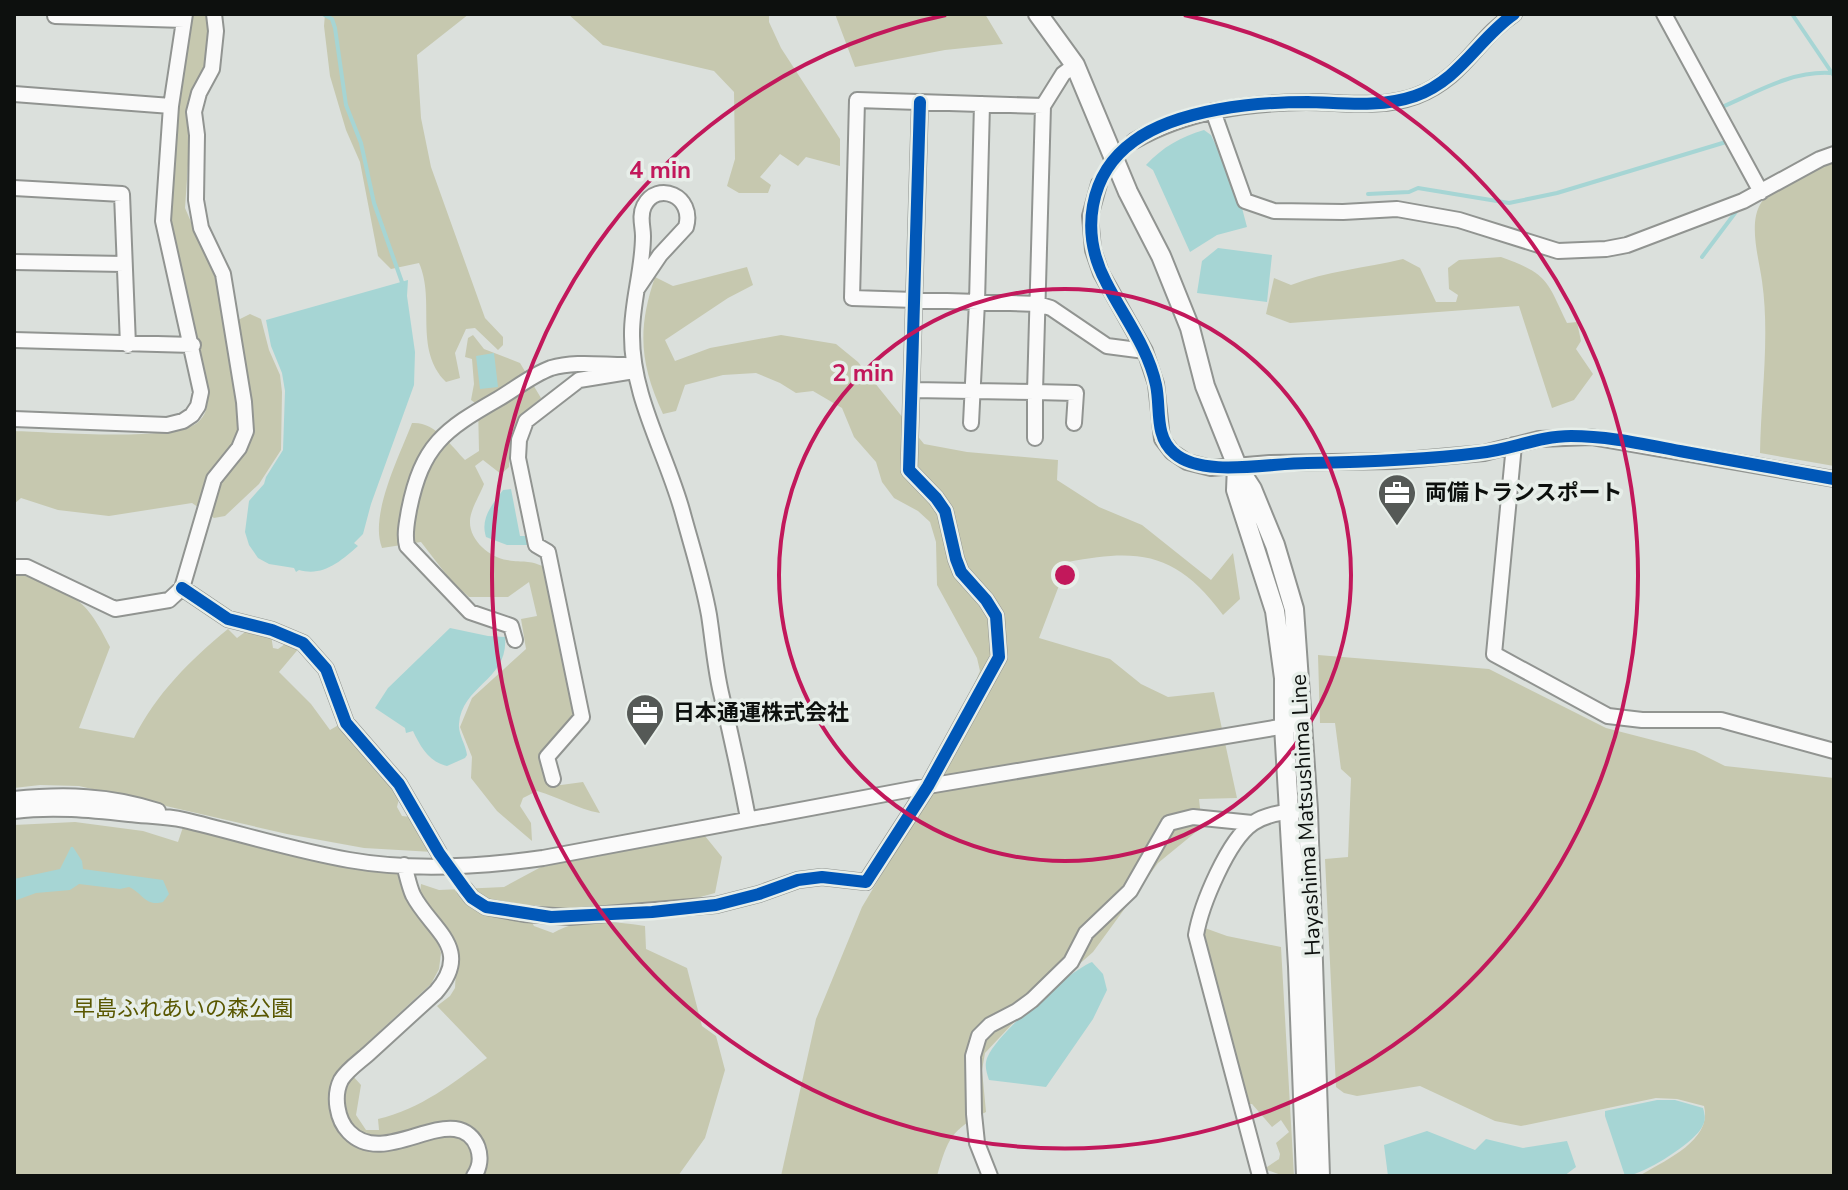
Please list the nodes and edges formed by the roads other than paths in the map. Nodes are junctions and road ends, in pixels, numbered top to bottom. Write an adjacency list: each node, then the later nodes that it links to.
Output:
1 (214, 14): 41 (street)
2 (1038, 14): 7 (main road, Hayashima Matsushima Line)
3 (1514, 14): 13 (street)
4 (1664, 14): 18 (street)
5 (55, 16): 6 (street)
6 (185, 17): 11 (street)
7 (1075, 65): 12 (street); 38 (main road, Hayashima Matsushima Line)
8 (14, 94): 11 (street)
9 (920, 102): 10 (street); 22 (street); 22 (street)
10 (982, 104): 12 (street); 23 (street)
11 (171, 106): 27 (street)
12 (1043, 106): 24 (street)
13 (1213, 111): 14 (street); 18 (street)
14 (1134, 141)
15 (1834, 154): 18 (street)
16 (1099, 184): 28 (street)
17 (14, 188): 20 (street)
18 (1761, 192)
19 (14, 262): 20 (street)
20 (124, 264): 26 (street)
21 (637, 289): 21 (street); 29 (street)
22 (915, 300): 23 (street); 30 (street)
23 (977, 302): 24 (street); 31 (street)
24 (1038, 304): 28 (street); 32 (street)
25 (14, 340): 26 (street)
26 (128, 345): 27 (street)
27 (193, 345): 33 (street)
28 (1145, 351): 38 (street)
29 (634, 368): 42 (street); 46 (street); 52 (street)
30 (913, 390): 31 (street); 47 (street)
31 (972, 391): 32 (street); 34 (street)
32 (1035, 392): 35 (street); 36 (street)
33 (14, 419)
34 (971, 423)
35 (1074, 423)
36 (1035, 438)
37 (1514, 445): 38 (street); 39 (street); 45 (street)
38 (1237, 466): 43 (main road, Hayashima Matsushima Line); 44 (main road, Hayashima Matsushima Line)
39 (1834, 479)
40 (14, 567): 41 (street)
41 (182, 588): 55 (street)
42 (515, 640)
43 (1304, 724): 44 (street); 49 (main road, Hayashima Matsushima Line)
44 (1284, 726): 47 (street); 51 (main road, Hayashima Matsushima Line)
45 (1834, 751)
46 (553, 779)
47 (928, 786): 52 (street); 57 (street)
48 (14, 799): 53 (street)
49 (1308, 810): 51 (street); 62 (main road, Hayashima Matsushima Line)
50 (14, 811): 53 (street)
51 (1289, 811): 54 (street); 61 (main road, Hayashima Matsushima Line)
52 (748, 818): 56 (street)
53 (181, 819): 56 (street)
54 (1252, 823): 59 (street); 60 (street)
55 (439, 853)
56 (404, 865): 58 (street)
57 (465, 889)
58 (474, 1176)
59 (990, 1176)
60 (1260, 1176)
61 (1306, 1176)
62 (1320, 1176)

